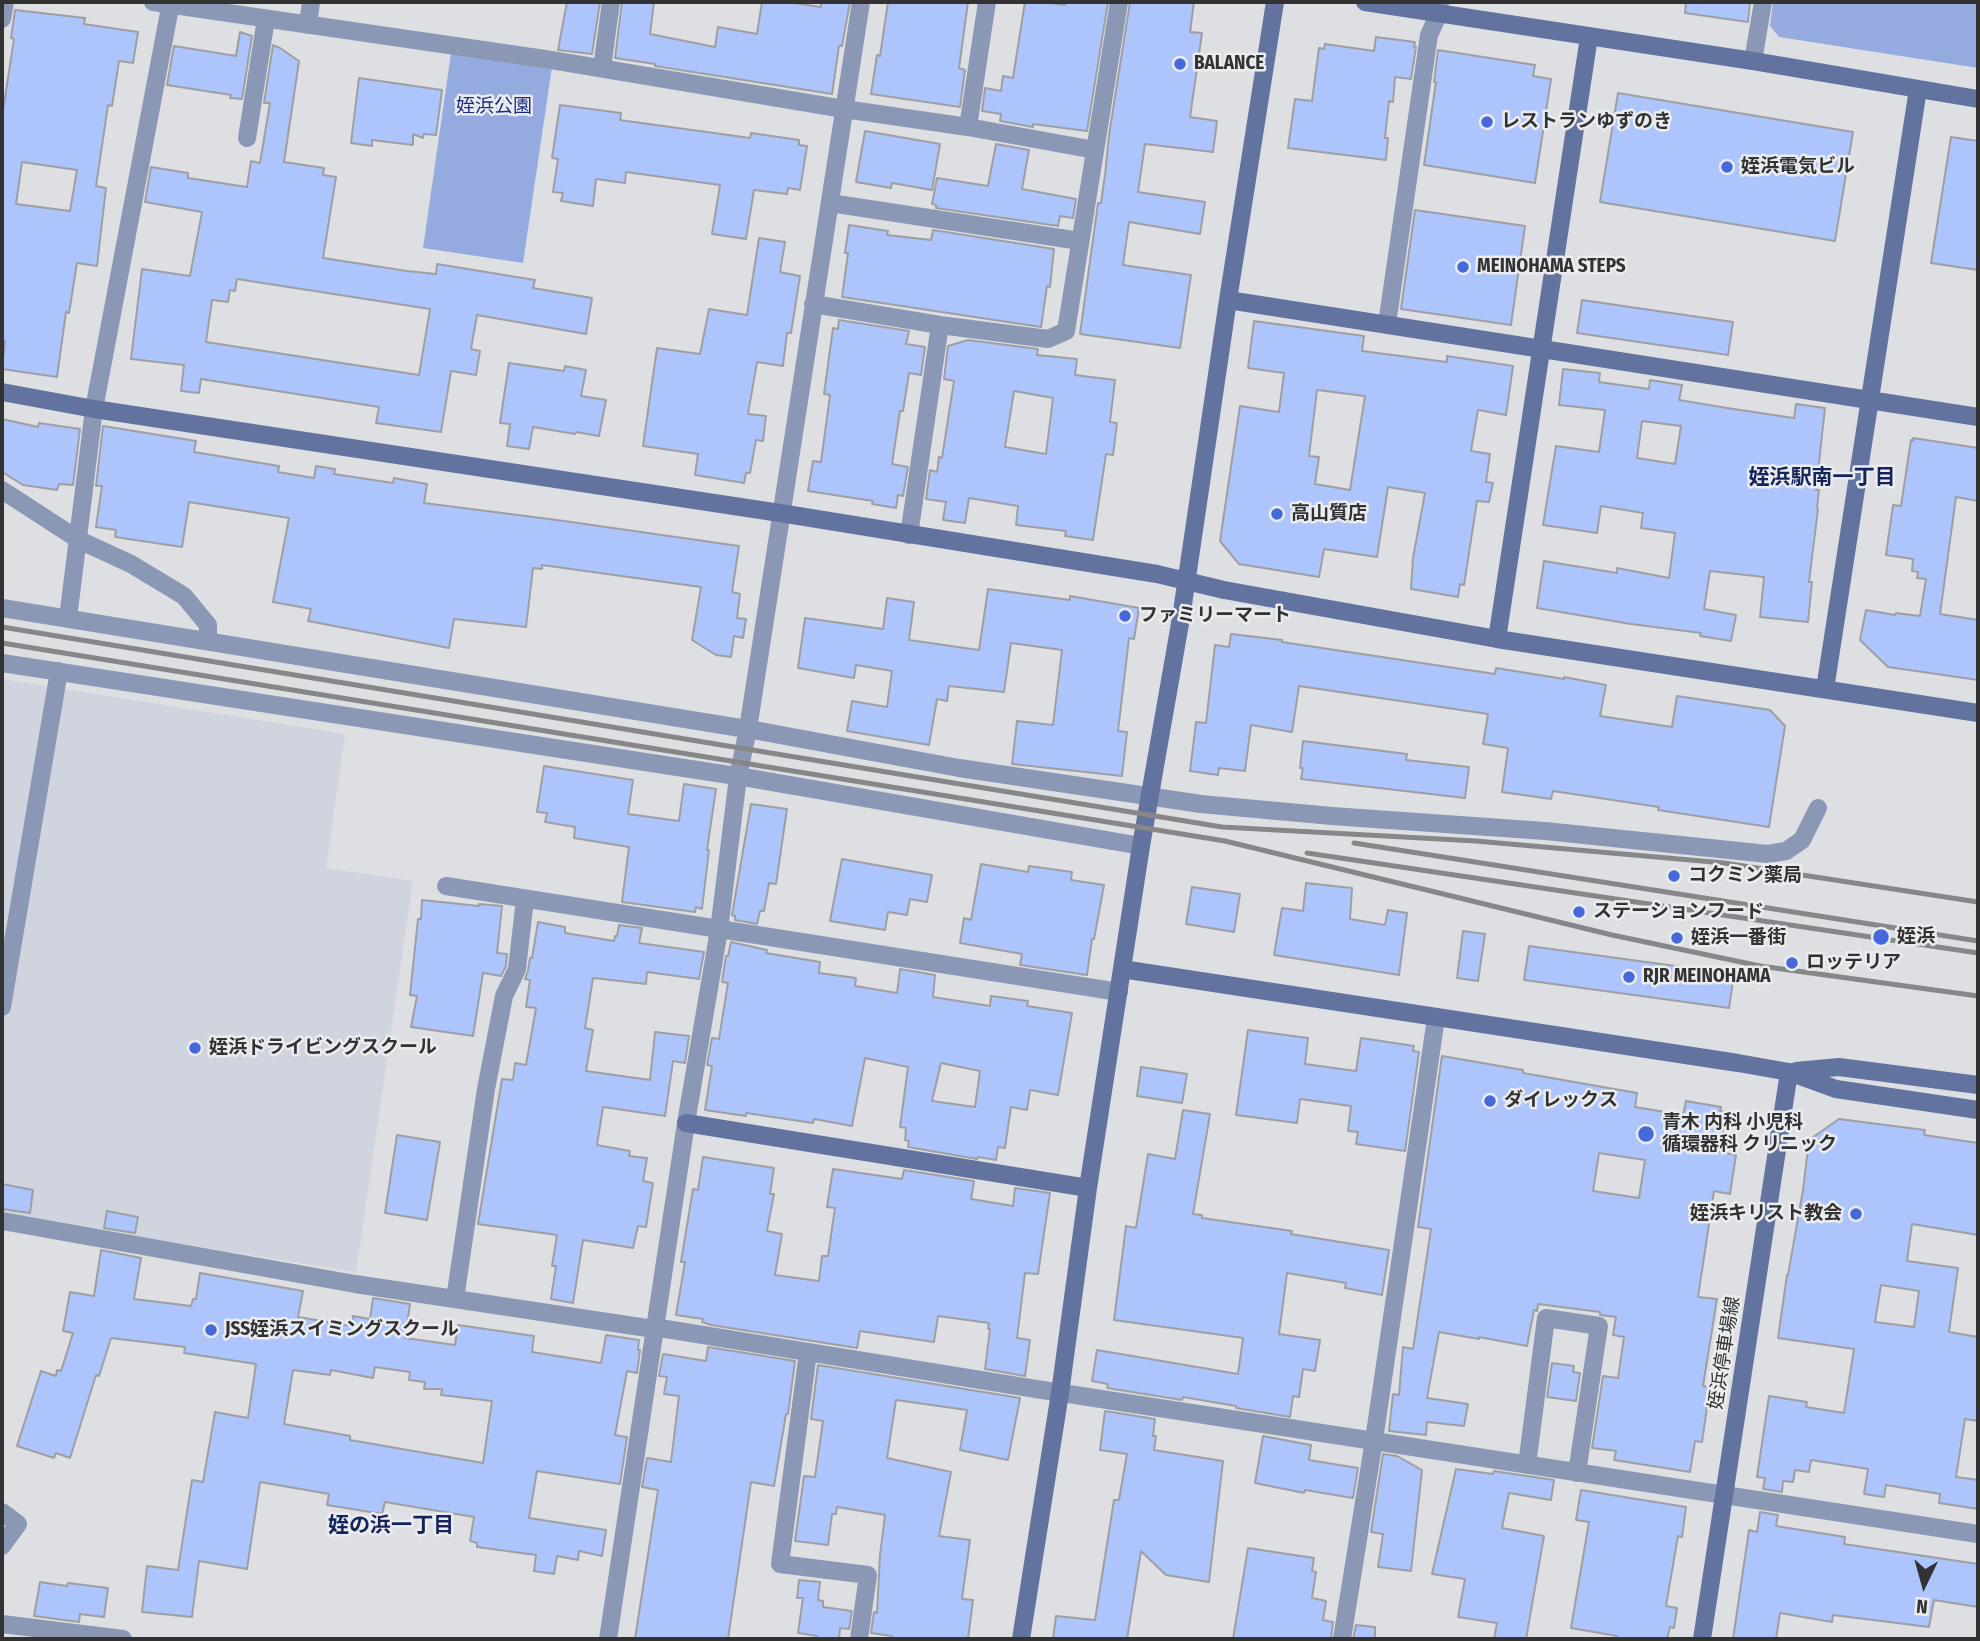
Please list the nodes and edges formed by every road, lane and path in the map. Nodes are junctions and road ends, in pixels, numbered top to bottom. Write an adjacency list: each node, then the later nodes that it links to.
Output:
1 (5, 2): 12 (street)
2 (311, 2): 14 (street)
3 (611, 2): 17 (street)
4 (861, 2): 20 (street)
5 (987, 2): 21 (street)
6 (1119, 2): 23 (street)
7 (1275, 2): 26 (street)
8 (1365, 2): 11 (street)
9 (1763, 2): 16 (street)
10 (165, 3): 13 (street); 33 (street)
11 (1439, 8): 15 (street); 28 (street)
12 (2, 19)
13 (266, 19): 14 (street); 22 (street)
14 (308, 25): 17 (street)
15 (1589, 37): 16 (street); 30 (street)
16 (1753, 61): 18 (street)
17 (602, 68): 20 (street)
18 (1918, 89): 19 (street); 32 (street)
19 (1978, 99)
20 (844, 109): 21 (street); 24 (street)
21 (968, 127): 23 (street)
22 (247, 138)
23 (1095, 150): 25 (street)
24 (830, 203): 25 (street); 27 (street)
25 (1080, 241): 29 (street)
26 (1228, 300): 28 (street); 39 (street)
27 (813, 304): 29 (street); 36 (street)
28 (1387, 324): 30 (street)
29 (940, 325): 37 (street)
30 (1542, 349): 32 (street); 42 (street)
31 (2, 392): 33 (street)
32 (1870, 399): 34 (street); 46 (street)
33 (94, 409): 36 (street); 38 (street)
34 (1978, 417)
35 (2, 490): 38 (street)
36 (780, 513): 37 (street); 48 (street)
37 (909, 535): 39 (street)
38 (79, 540): 41 (street); 43 (street)
39 (1186, 582): 42 (street); 50 (street)
40 (2, 608): 41 (street)
41 (68, 618): 43 (street)
42 (1497, 639): 46 (street)
43 (208, 640): 48 (street)
44 (2, 663): 45 (street)
45 (59, 671): 49 (street); 58 (street)
46 (1825, 689): 47 (street)
47 (1978, 713)
48 (748, 729): 49 (street); 50 (street)
49 (738, 777): 52 (street); 55 (street)
50 (1151, 797): 51 (street); 52 (street)
51 (1818, 808)
52 (1141, 846): 56 (street)
53 (446, 886): 54 (street)
54 (525, 898): 55 (street); 66 (street)
55 (719, 930): 57 (street); 63 (street)
56 (1122, 969): 57 (street); 59 (street)
57 (1119, 992): 64 (street)
58 (2, 1007)
59 (1436, 1018): 60 (street); 70 (street)
60 (1788, 1072): 61 (street); 62 (street); 73 (street, 姪浜停車場線)
61 (1978, 1085)
62 (1978, 1110)
63 (687, 1124): 64 (street); 67 (street)
64 (1088, 1188): 69 (street)
65 (2, 1221): 66 (street)
66 (455, 1299): 67 (street)
67 (654, 1329): 68 (street); 79 (street)
68 (808, 1352): 69 (street); 80 (street)
69 (1060, 1393): 70 (street); 81 (street)
70 (1374, 1440): 71 (street); 82 (street)
71 (1527, 1465): 72 (street); 72 (street)
72 (1577, 1473): 73 (street)
73 (1724, 1496): 75 (street); 83 (street, 姪浜停車場線)
74 (2, 1512): 76 (street)
75 (1978, 1534)
76 (2, 1546)
77 (2, 1624): 78 (street)
78 (123, 1639)
79 (608, 1639)
80 (859, 1639)
81 (1021, 1639)
82 (1342, 1639)
83 (1702, 1639)

